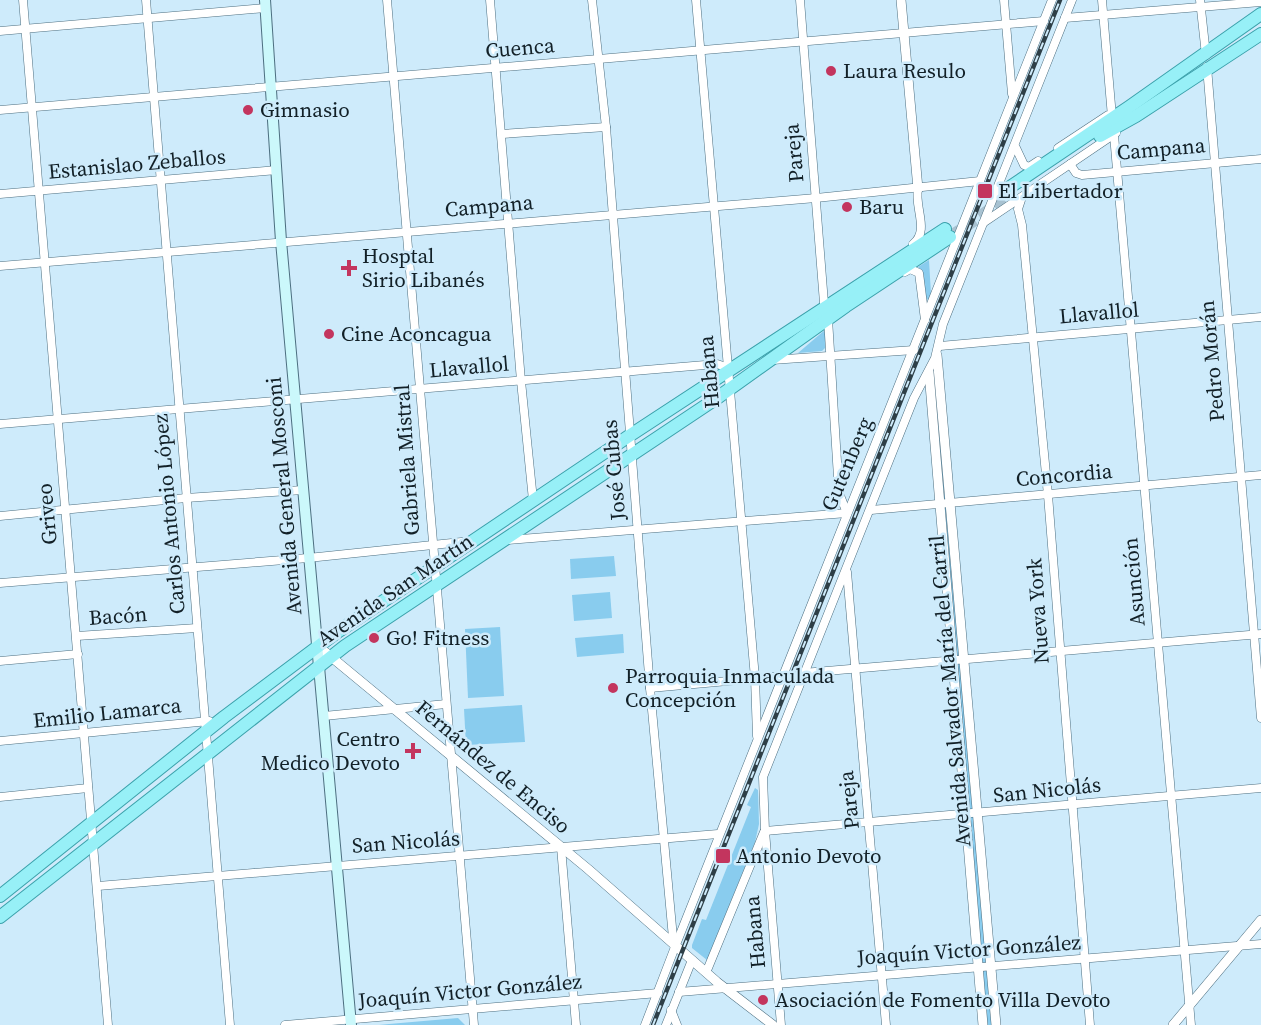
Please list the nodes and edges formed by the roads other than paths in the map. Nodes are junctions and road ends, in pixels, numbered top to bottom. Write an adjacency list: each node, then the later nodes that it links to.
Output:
1 (23, 0): 22 (street, Griveo)
2 (146, 0): 18 (street, Carlos Antonio López)
3 (387, 0): 32 (street, Gabriela Mistral)
4 (490, 0): 30 (street)
5 (592, 0): 29 (street, José Cubas)
6 (696, 0): 27 (street, Habana)
7 (800, 0): 26 (street, Pareja)
8 (901, 0): 24 (street)
9 (1004, 0): 21 (street)
10 (1052, 0): 20 (street, Gutenberg)
11 (1072, 0): 19 (street, Gutenberg)
12 (1102, 0): 17 (street)
13 (1261, 2): 15 (street)
14 (265, 4): 18 (street); 33 (main road, Avenida General Mosconi)
15 (1200, 4): 17 (street); 28 (street, Pedro Morán)
16 (1261, 14): 28 (main road)
17 (1104, 16): 19 (street); 39 (street)
18 (147, 18): 22 (street); 34 (street, Carlos Antonio López)
19 (1065, 18): 43 (street, Gutenberg)
20 (1044, 21): 21 (street, Cuenca); 35 (street, Gutenberg)
21 (1006, 24): 24 (street, Cuenca); 35 (street)
22 (26, 28): 23 (street); 36 (street, Griveo)
23 (0, 31)
24 (904, 32): 26 (street, Cuenca); 51 (street)
25 (1261, 34): 31 (main road)
26 (803, 41): 27 (street, Cuenca); 55 (street, Pareja)
27 (700, 50): 29 (street, Cuenca); 56 (street, Habana)
28 (1206, 54): 31 (street, Pedro Morán); 39 (main road)
29 (597, 59): 30 (street, Cuenca); 40 (street, José Cubas)
30 (496, 68): 32 (street, Cuenca); 41 (street)
31 (1208, 70): 38 (main road); 45 (street, Pedro Morán)
32 (393, 76): 33 (street, Cuenca); 60 (street, Gabriela Mistral)
33 (270, 87): 34 (street, Cuenca); 47 (main road, Avenida General Mosconi)
34 (153, 98): 36 (street, Cuenca); 49 (street, Carlos Antonio López)
35 (1012, 98): 50 (street, Gutenberg)
36 (32, 108): 37 (street, Cuenca); 52 (street, Griveo)
37 (0, 110)
38 (1136, 116): 42 (street); 54 (main road)
39 (1112, 117): 43 (street); 54 (main road)
40 (606, 127): 41 (street); 57 (street, José Cubas)
41 (502, 134): 58 (street)
42 (1114, 135): 46 (street); 48 (street, Asunción)
43 (1015, 147): 59 (street, Gutenberg)
44 (1261, 159): 45 (street, Campana)
45 (1214, 163): 48 (street, Campana); 69 (street, Pedro Morán)
46 (1070, 164): 48 (street, Campana); 54 (street)
47 (277, 170): 49 (street, Estanislao Zeballos); 61 (main road, Avenida General Mosconi)
48 (1116, 171): 71 (street, Asunción)
49 (160, 180): 52 (street, Estanislao Zeballos); 62 (street, Carlos Antonio López)
50 (980, 181): 51 (street, Campana); 68 (street, Gutenberg)
51 (918, 189): 55 (street, Campana); 65 (street, Avenida San Martín)
52 (38, 191): 53 (street, Estanislao Zeballos); 63 (street, Griveo)
53 (0, 194)
54 (1013, 194): 59 (street); 72 (street, Nueva York)
55 (816, 198): 56 (street, Campana); 65 (street, Pareja)
56 (712, 207): 57 (street, Campana); 77 (street, Habana)
57 (611, 215): 58 (street, Campana); 78 (street, José Cubas)
58 (508, 222): 60 (street, Campana); 80 (street)
59 (983, 223): 74 (street, Gutenberg)
60 (406, 231): 61 (street, Campana); 82 (street, Gabriela Mistral)
61 (281, 241): 62 (street, Campana); 83 (main road, Avenida General Mosconi)
62 (166, 252): 63 (street, Campana); 84 (street, Carlos Antonio López)
63 (44, 262): 64 (street, Campana); 85 (street, Griveo)
64 (0, 266)
65 (824, 303): 70 (street, Avenida San Martín)
66 (1261, 317): 69 (street, Llavallol)
67 (828, 319): 68 (street, Avenida San Martín); 70 (main road, Avenida San Martín); 75 (street); 76 (main road, Avenida San Martín)
68 (925, 320): 73 (street, Gutenberg)
69 (1226, 320): 71 (street, Llavallol); 90 (street, Pedro Morán)
70 (804, 322): 77 (main road, Avenida San Martín)
71 (1131, 329): 72 (street, Llavallol); 91 (street, Asunción)
72 (1032, 338): 74 (street, Llavallol); 93 (street, Nueva York)
73 (914, 350): 75 (street); 100 (street, Gutenberg)
74 (938, 350): 79 (street, Gutenberg); 97 (street, Avenida Salvador María del Carril)
75 (829, 355): 76 (street); 100 (street)
76 (768, 360): 81 (main road, Avenida San Martín)
77 (727, 370): 78 (street, Llavallol); 81 (street, Habana); 87 (main road, Avenida San Martín)
78 (625, 372): 80 (street, Llavallol); 87 (street, José Cubas)
79 (928, 372): 96 (street, Avenida Salvador María del Carril); 99 (street, Gutenberg)
80 (521, 381): 82 (street, Llavallol); 95 (street)
81 (729, 387): 88 (main road, Avenida San Martín); 102 (street, Habana)
82 (420, 390): 83 (street, Llavallol); 106 (street, Gabriela Mistral)
83 (296, 399): 84 (street, Llavallol); 92 (main road, Avenida General Mosconi)
84 (179, 409): 85 (street, Llavallol); 94 (street, Carlos Antonio López)
85 (58, 419): 86 (street, Llavallol); 98 (street, Griveo)
86 (0, 424)
87 (629, 436): 88 (street, José Cubas); 95 (main road, Avenida San Martín)
88 (631, 454): 103 (street, José Cubas); 105 (main road, Avenida San Martín)
89 (1261, 474): 90 (street, Concordia)
90 (1240, 476): 91 (street, Concordia); 115 (street, Pedro Morán)
91 (1143, 486): 93 (street, Concordia); 117 (street, Asunción)
92 (303, 490): 94 (street); 107 (main road, Avenida General Mosconi)
93 (1048, 495): 97 (street, Concordia); 119 (street, Nueva York)
94 (186, 498): 98 (street); 108 (street, Carlos Antonio López)
95 (533, 500): 104 (main road, Avenida San Martín)
96 (940, 504): 97 (street, Concordia); 99 (street, Concordia); 124 (street, Avenida Salvador María del Carril)
97 (952, 504): 123 (street, Avenida Salvador María del Carril)
98 (64, 510): 101 (street); 111 (street, Griveo)
99 (871, 510): 110 (street, Gutenberg)
100 (847, 513): 102 (street); 128 (street, Gutenberg)
101 (0, 516)
102 (739, 520): 103 (street); 129 (street, Habana)
103 (637, 529): 105 (street); 130 (street, José Cubas)
104 (473, 540): 106 (street); 109 (main road, Avenida San Martín)
105 (502, 541): 113 (main road, Avenida San Martín)
106 (432, 546): 107 (street); 109 (street, Gabriela Mistral)
107 (308, 558): 108 (street); 118 (main road, Avenida General Mosconi)
108 (192, 566): 111 (street); 114 (street, Carlos Antonio López)
109 (434, 568): 113 (street, Gabriela Mistral); 118 (main road, Avenida San Martín)
110 (847, 571): 126 (street, Pareja); 127 (street, Gutenberg)
111 (71, 578): 112 (street); 116 (street, Griveo)
112 (0, 583)
113 (436, 586): 121 (main road, Avenida San Martín); 131 (street, Gabriela Mistral)
114 (196, 628): 116 (street, Bacón); 135 (street, Carlos Antonio López)
115 (1257, 635): 117 (street); 134 (street, Pedro Morán)
116 (77, 636): 120 (street, Griveo)
117 (1158, 643): 119 (street); 143 (street, Asunción)
118 (318, 646): 121 (street, Fernández de Enciso); 125 (main road, Avenida General Mosconi); 135 (main road, Avenida San Martín)
119 (1059, 652): 123 (street); 146 (street, Nueva York)
120 (78, 654): 122 (street, Bacón); 136 (street, Griveo)
121 (332, 656): 125 (main road, Avenida San Martín); 132 (street, Fernández de Enciso)
122 (0, 661)
123 (965, 661): 124 (street); 147 (street, Avenida Salvador María del Carril)
124 (954, 662): 126 (street); 148 (street, Avenida Salvador María del Carril)
125 (320, 666): 133 (main road, Avenida General Mosconi); 139 (main road, Avenida San Martín)
126 (854, 669): 127 (street); 149 (street, Pareja)
127 (803, 673): 145 (street, Gutenberg)
128 (783, 676): 129 (street); 138 (street, Gutenberg)
129 (755, 678): 130 (street); 138 (street, Habana)
130 (650, 688): 153 (street, José Cubas)
131 (446, 704): 132 (street); 140 (street, Gabriela Mistral)
132 (394, 707): 133 (street); 140 (street, Fernández de Enciso)
133 (324, 716): 157 (main road, Avenida General Mosconi)
134 (1261, 718)
135 (209, 725): 136 (street, Emilio Lamarca); 139 (street, Carlos Antonio López); 150 (main road, Avenida San Martín)
136 (84, 734): 137 (street, Emilio Lamarca); 141 (street, Griveo)
137 (0, 741)
138 (758, 741): 152 (street, Gutenberg)
139 (209, 752): 154 (main road, Avenida San Martín); 158 (street, Carlos Antonio López)
140 (449, 753): 155 (street, Fernández de Enciso); 156 (street, Gabriela Mistral)
141 (88, 788): 144 (street); 150 (street, Griveo)
142 (1261, 788): 143 (street, San Nicolás)
143 (1170, 796): 146 (street, San Nicolás); 166 (street, Asunción)
144 (0, 797)
145 (763, 800): 151 (street, Habana)
146 (1071, 805): 147 (street, San Nicolás); 167 (street, Nueva York)
147 (978, 815): 148 (street, San Nicolás); 169 (street, Avenida Salvador María del Carril)
148 (965, 816): 149 (street, San Nicolás); 170 (street, Avenida Salvador María del Carril)
149 (870, 822): 151 (street, San Nicolás); 172 (street, Pareja)
150 (92, 824): 154 (street, Griveo); 160 (main road, Avenida San Martín)
151 (765, 831): 171 (street); 173 (street, Habana)
152 (718, 834): 153 (street, San Nicolás); 163 (street, Gutenberg)
153 (663, 840): 155 (street, San Nicolás); 163 (street, José Cubas)
154 (94, 844): 159 (street, Griveo); 161 (main road, Avenida San Martín)
155 (561, 847): 156 (street, San Nicolás); 163 (street, Fernández de Enciso); 177 (street)
156 (458, 856): 157 (street, San Nicolás); 179 (street, Gabriela Mistral)
157 (337, 865): 158 (street, San Nicolás); 181 (main road, Avenida General Mosconi)
158 (218, 876): 159 (street, San Nicolás); 183 (street, Carlos Antonio López)
159 (98, 886): 182 (street, Griveo)
160 (0, 896)
161 (0, 917)
162 (1261, 920): 165 (street)
163 (675, 942): 168 (street, Fernández de Enciso); 171 (street, Fernández de Enciso); 176 (street, Gutenberg)
164 (1261, 944): 165 (street, Joaquín Victor González)
165 (1240, 945): 166 (street, Joaquín Victor González); 178 (street)
166 (1184, 949): 167 (street, Joaquín Victor González); 178 (street, Asunción)
167 (1083, 959): 169 (street, Joaquín Victor González); 195 (street, Nueva York)
168 (692, 960): 174 (street, Fernández de Enciso); 175 (street)
169 (990, 966): 170 (street, Joaquín Victor González); 194 (street, Avenida Salvador María del Carril)
170 (979, 967): 172 (street, Joaquín Victor González); 193 (street, Avenida Salvador María del Carril)
171 (708, 968): 174 (street, Fernández de Enciso)
172 (883, 974): 173 (street, Joaquín Victor González); 192 (street, Pareja)
173 (778, 983): 174 (street, Joaquín Victor González); 191 (street, Habana)
174 (728, 988): 175 (street, Joaquín Victor González); 190 (street, Fernández de Enciso)
175 (679, 992): 180 (street)
176 (658, 993): 177 (street, Joaquín Victor González); 187 (street, Gutenberg)
177 (573, 1001): 179 (street, Joaquín Victor González); 186 (street)
178 (1189, 1006): 196 (street); 197 (street, Asunción)
179 (472, 1008): 181 (street, Joaquín Victor González); 185 (street, Gabriela Mistral)
180 (671, 1010): 188 (street); 189 (street)
181 (350, 1022): 184 (street, Joaquín Victor González)
182 (108, 1025)
183 (230, 1025)
184 (285, 1025)
185 (474, 1025)
186 (576, 1025)
187 (645, 1025)
188 (666, 1025)
189 (677, 1025)
190 (773, 1025)
191 (781, 1025)
192 (886, 1025)
193 (983, 1025)
194 (996, 1025)
195 (1090, 1025)
196 (1173, 1025)
197 (1191, 1025)

